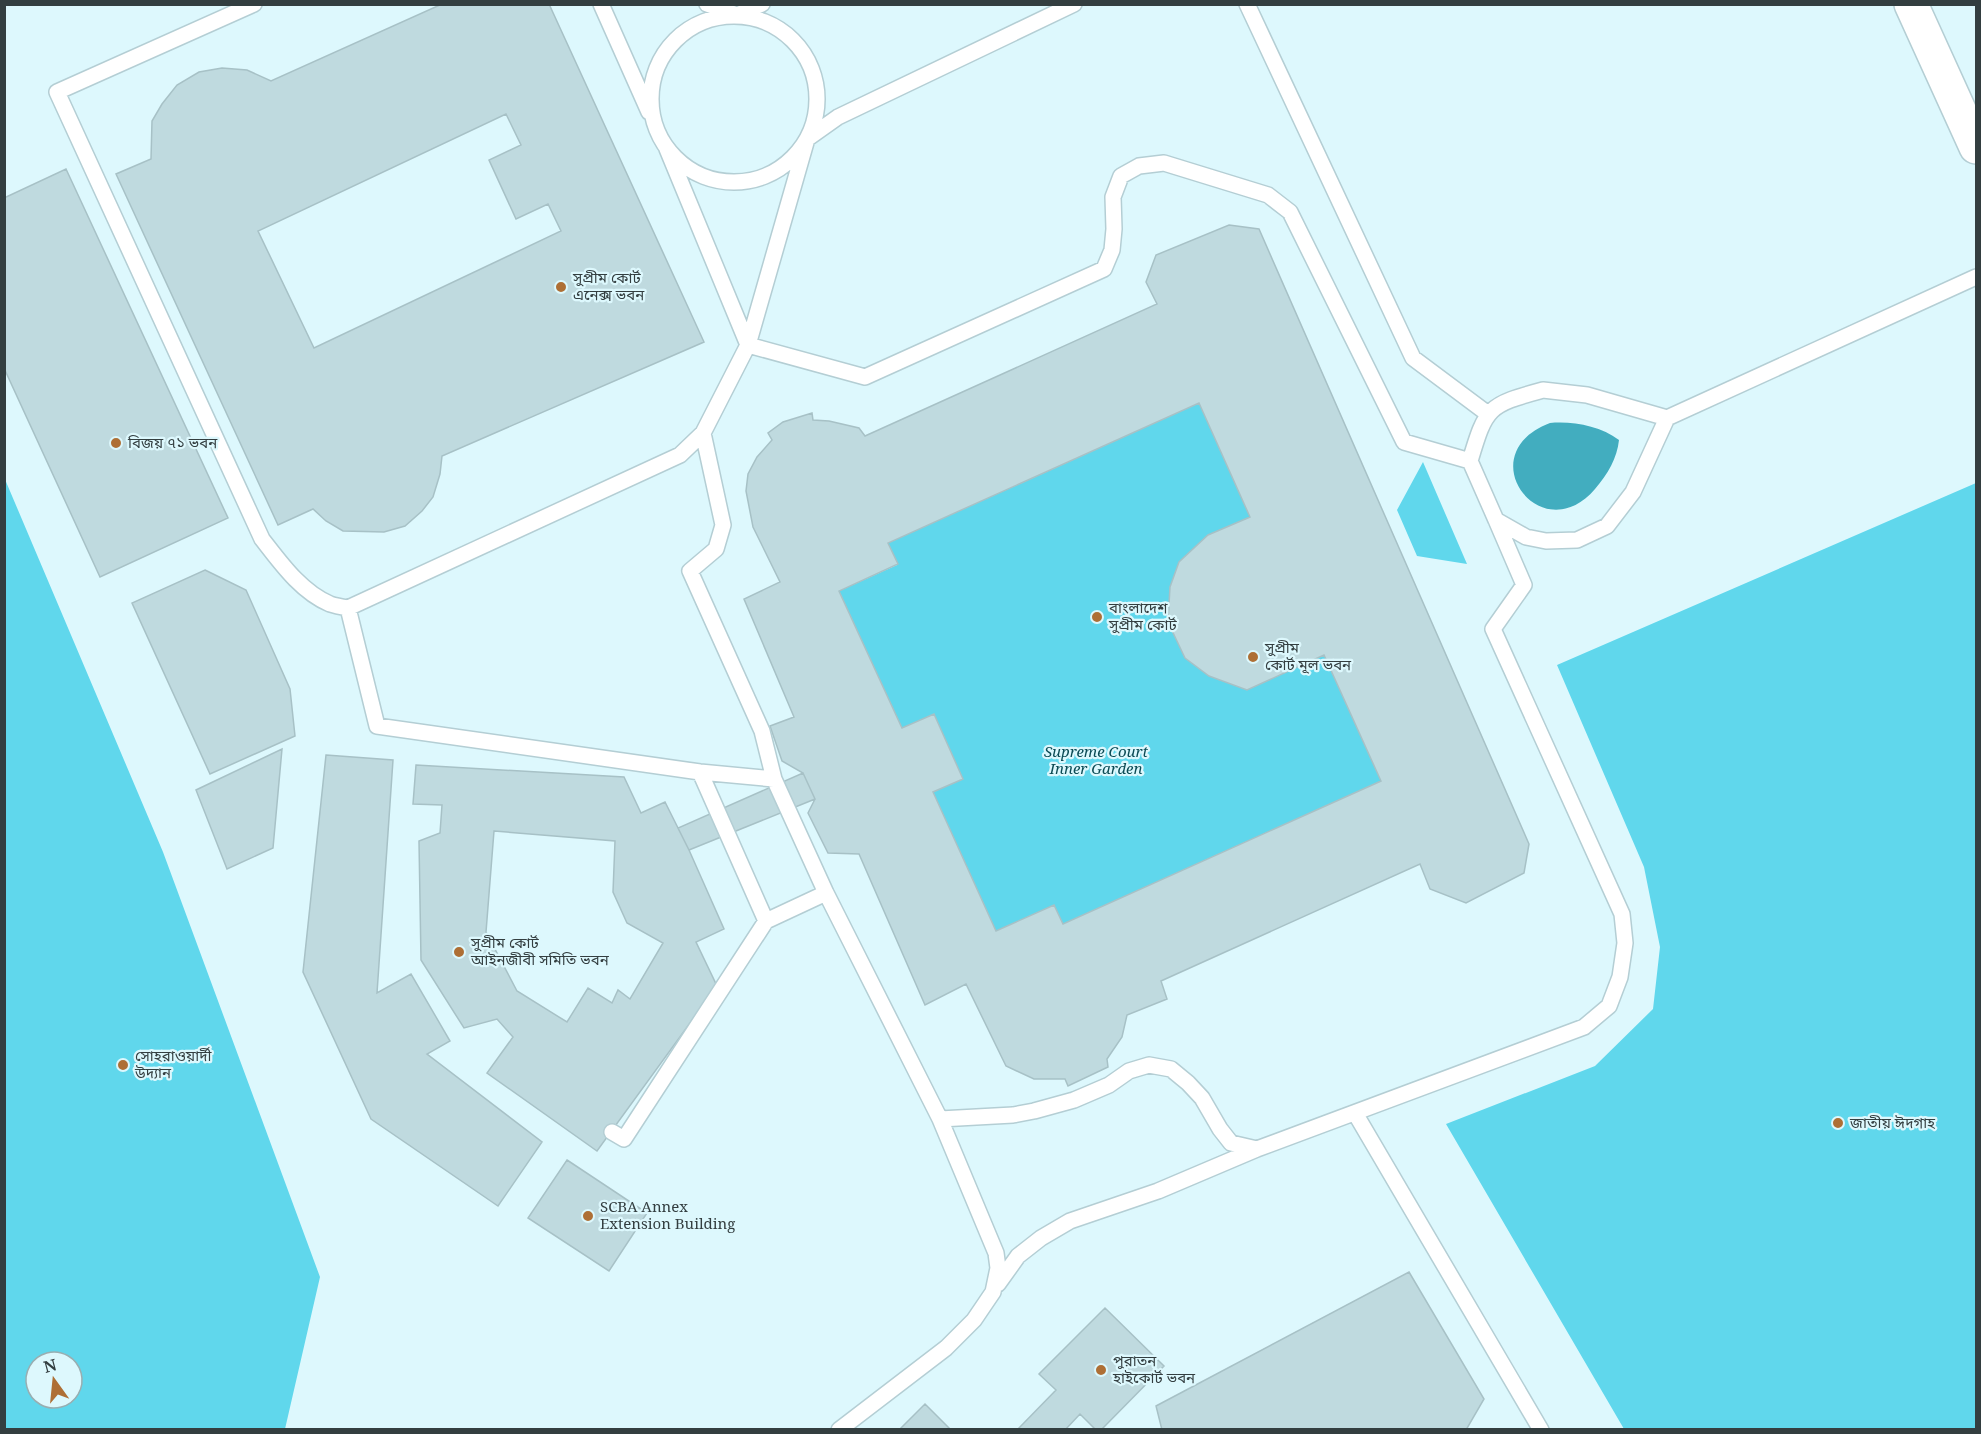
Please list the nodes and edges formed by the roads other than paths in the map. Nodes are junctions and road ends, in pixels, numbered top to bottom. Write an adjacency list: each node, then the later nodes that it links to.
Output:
1 (254, 4): 20 (lane)
2 (601, 4): 9 (lane)
3 (707, 4): 8 (lane)
4 (762, 4): 8 (lane)
5 (1074, 4): 10 (lane)
6 (1247, 4): 15 (lane)
7 (1911, 4): 11 (highway)
8 (737, 15): 9 (lane); 10 (lane)
9 (654, 123): 12 (lane)
10 (807, 139): 12 (lane); 14 (lane)
11 (1977, 147)
12 (667, 148): 14 (lane)
13 (1977, 277): 16 (lane)
14 (748, 345): 17 (lane); 18 (lane)
15 (1488, 414): 16 (lane); 18 (lane)
16 (1667, 418): 19 (lane)
17 (703, 433): 20 (lane); 22 (lane)
18 (1470, 461): 19 (lane)
19 (1496, 520): 25 (lane)
20 (348, 608): 21 (lane)
21 (700, 772): 22 (lane); 24 (lane)
22 (774, 779): 23 (lane)
23 (826, 893): 24 (lane); 26 (lane)
24 (766, 921): 27 (lane)
25 (1355, 1113): 28 (lane); 31 (lane)
26 (940, 1119): 28 (lane); 29 (lane)
27 (612, 1132)
28 (1257, 1149): 29 (lane)
29 (993, 1292): 30 (lane)
30 (839, 1430)
31 (1541, 1430)

